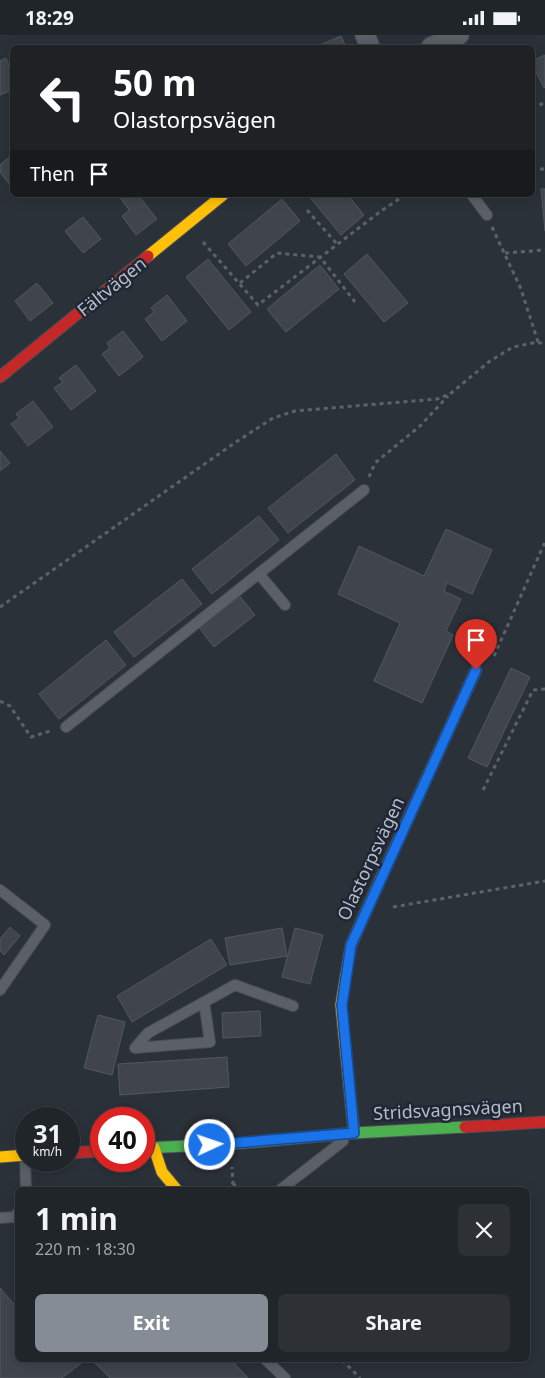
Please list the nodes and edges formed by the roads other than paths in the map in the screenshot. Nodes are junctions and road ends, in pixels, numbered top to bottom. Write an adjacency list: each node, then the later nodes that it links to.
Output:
1 (459, 35): 2 (street)
2 (436, 45)
3 (221, 197): 6 (street, Fältvägen)
4 (474, 197): 5 (lane)
5 (487, 215)
6 (0, 377)
7 (364, 490): 8 (lane)
8 (259, 574): 9 (lane); 11 (lane)
9 (285, 605)
10 (476, 670): 17 (street, Olastorpsvägen)
11 (66, 727)
12 (0, 890): 13 (lane)
13 (0, 990)
14 (204, 1002): 14 (lane); 15 (lane)
15 (293, 1006)
16 (545, 1121): 17 (street, Stridsvagnsvägen)
17 (354, 1133): 18 (street, Stridsvagnsvägen); 25 (lane)
18 (155, 1148)
19 (15, 1155): 20 (street)
20 (0, 1156)
21 (155, 1159): 24 (street)
22 (26, 1172): 23 (lane)
23 (26, 1187)
24 (174, 1187)
25 (284, 1187)
26 (15, 1216): 27 (lane)
27 (0, 1218)
28 (268, 1362): 29 (lane)
29 (284, 1378)

